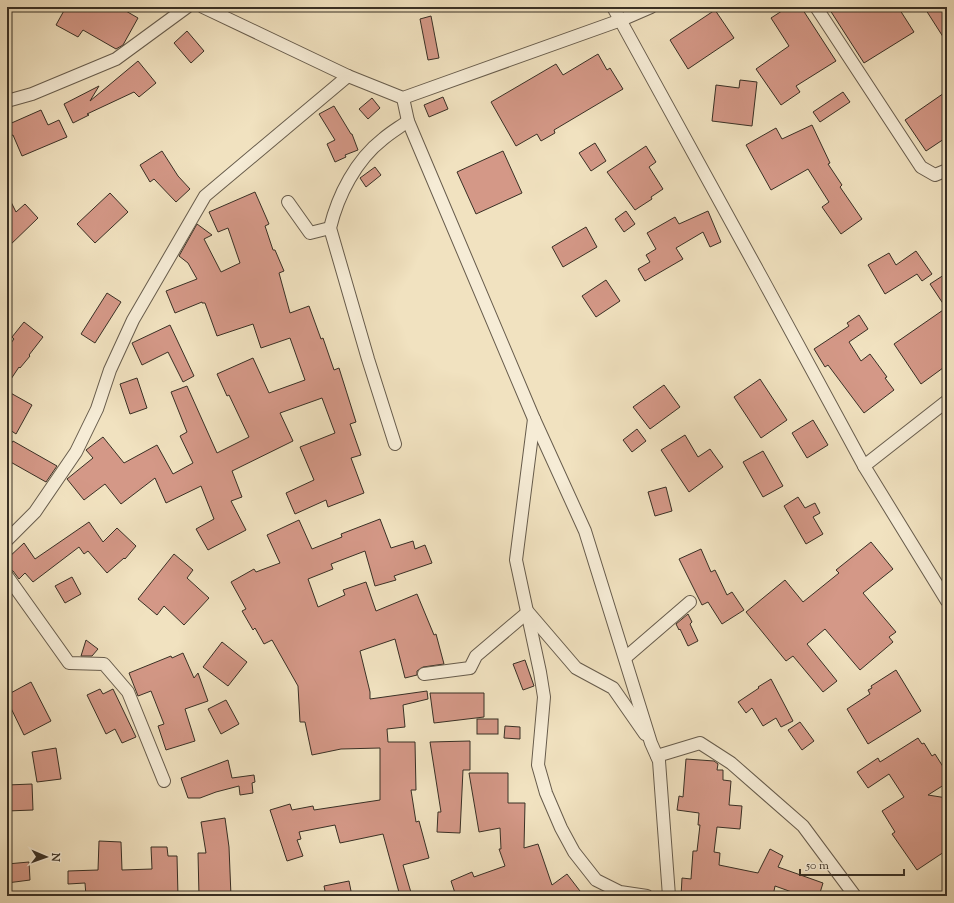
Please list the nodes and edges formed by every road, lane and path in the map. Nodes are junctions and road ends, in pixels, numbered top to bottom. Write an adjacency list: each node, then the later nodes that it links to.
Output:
1 (187, 7): 9 (street)
2 (204, 7): 7 (street)
3 (613, 7): 6 (street)
4 (651, 7): 6 (street)
5 (816, 7): 11 (street)
6 (621, 20): 8 (street); 17 (street)
7 (348, 76): 8 (street); 18 (street)
8 (403, 98): 10 (street)
9 (7, 102)
10 (408, 121): 13 (street); 15 (street)
11 (947, 170)
12 (288, 202): 13 (street)
13 (330, 228): 16 (street)
14 (947, 401): 17 (street)
15 (534, 419): 22 (street); 23 (street)
16 (395, 444)
17 (864, 466): 20 (street)
18 (7, 540)
19 (7, 576): 27 (street)
20 (947, 601)
21 (690, 602): 23 (street)
22 (528, 612): 24 (street); 25 (street); 28 (street)
23 (625, 658): 25 (street)
24 (424, 674)
25 (651, 743): 26 (street)
26 (657, 756): 29 (street); 30 (street)
27 (164, 781)
28 (647, 896)
29 (669, 896)
30 (855, 896)

